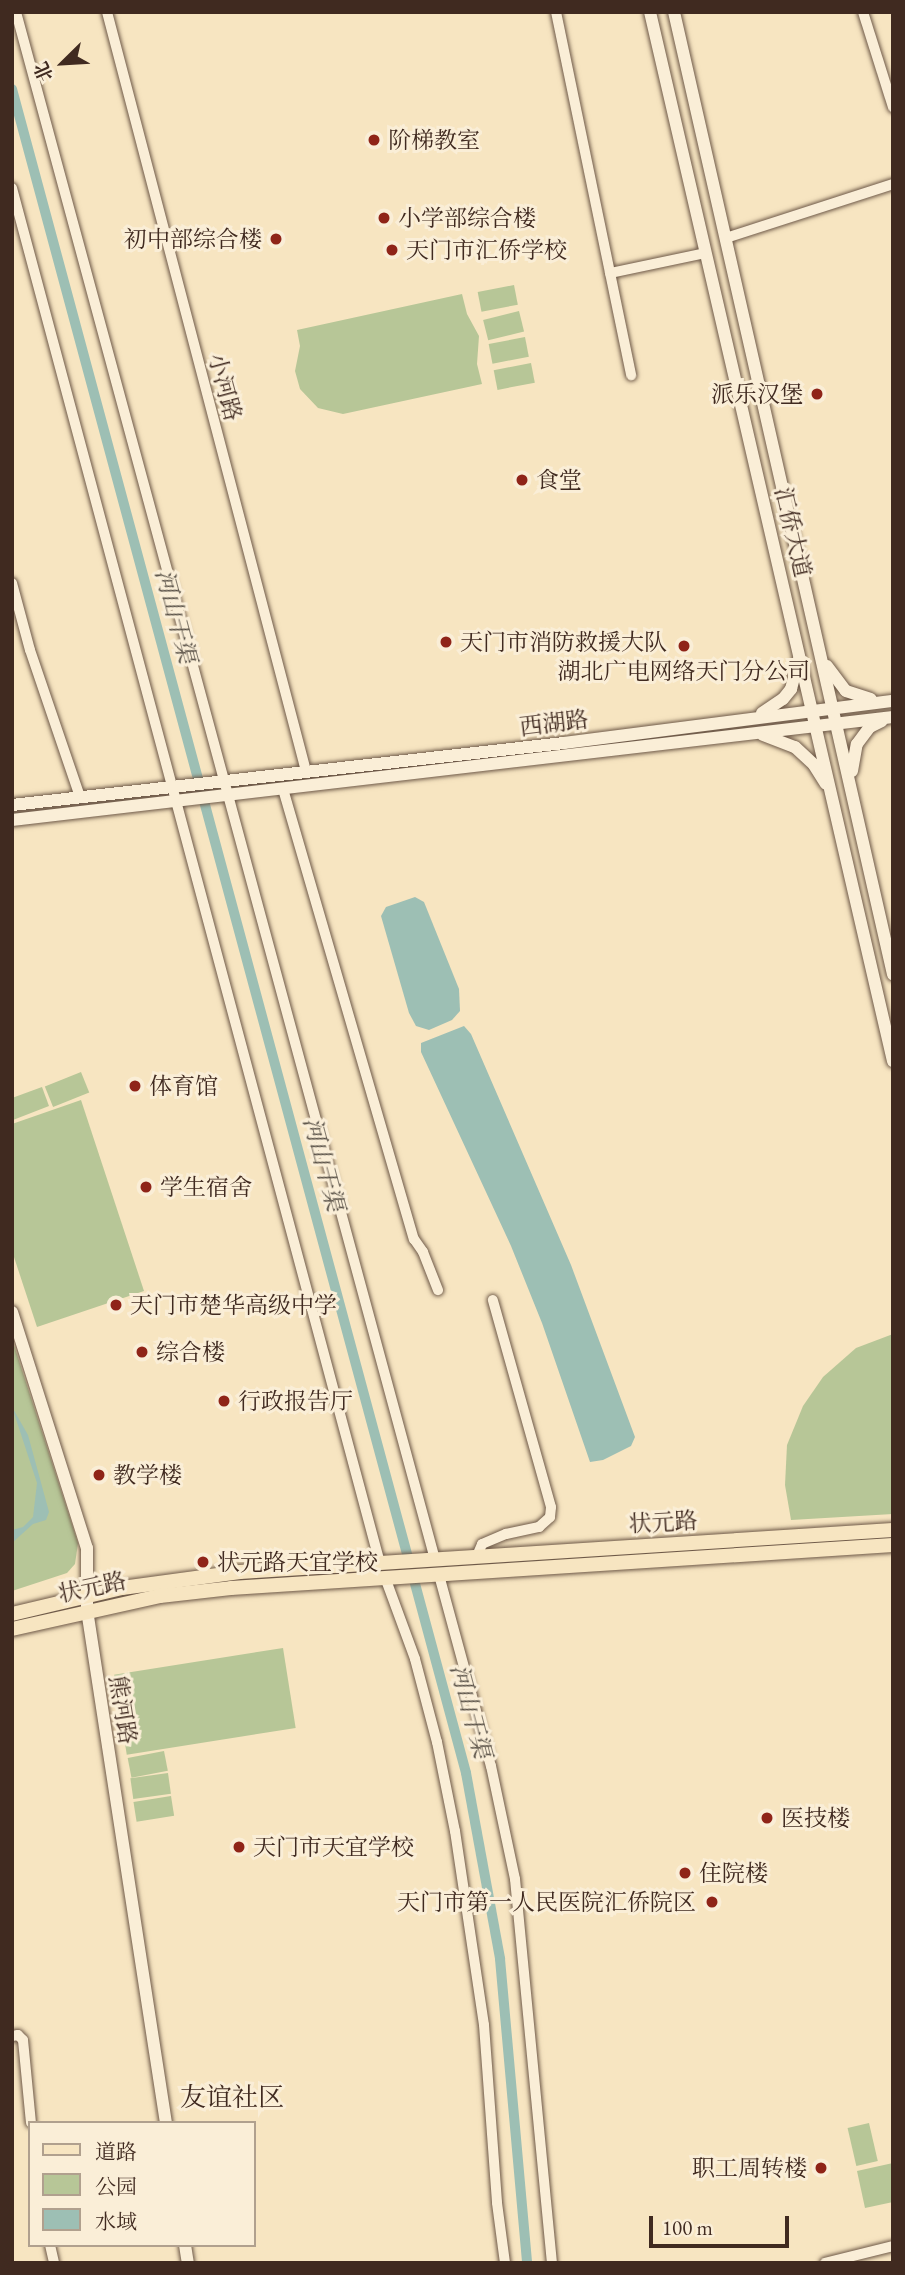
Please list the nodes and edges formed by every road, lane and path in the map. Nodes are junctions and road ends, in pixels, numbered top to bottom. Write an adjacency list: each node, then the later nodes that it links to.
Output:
1 (16, 12): 26 (street)
2 (107, 12): 25 (street, 小河路)
3 (556, 12): 12 (street)
4 (650, 12): 11 (main road, 汇侨大道)
5 (674, 12): 10 (main road, 汇侨大道)
6 (863, 12): 7 (street)
7 (893, 107)
8 (893, 184): 10 (street)
9 (12, 188): 27 (street)
10 (726, 238): 15 (main road, 汇侨大道)
11 (706, 253): 12 (street); 16 (main road, 汇侨大道)
12 (610, 273): 13 (street)
13 (631, 375)
14 (12, 583): 32 (street)
15 (821, 652): 17 (main road); 18 (main road, 汇侨大道)
16 (800, 656): 19 (main road, 汇侨大道); 21 (main road)
17 (893, 701): 18 (main road, 西湖路)
18 (834, 708): 19 (main road, 西湖路); 22 (main road, 汇侨大道)
19 (813, 710): 21 (main road, 西湖路); 23 (main road, 汇侨大道)
20 (893, 717): 22 (main road, 西湖路); 29 (main road)
21 (747, 719): 25 (main road, 西湖路)
22 (837, 723): 23 (main road, 西湖路); 29 (main road, 汇侨大道)
23 (816, 726): 24 (main road, 西湖路); 30 (main road, 汇侨大道)
24 (748, 734): 28 (main road, 西湖路); 30 (main road)
25 (306, 771): 26 (main road, 西湖路)
26 (223, 781): 27 (main road, 西湖路); 31 (street)
27 (175, 786): 32 (main road); 33 (street)
28 (283, 789): 31 (main road, 西湖路); 38 (street)
29 (852, 789): 36 (main road, 汇侨大道)
30 (831, 792): 37 (main road, 汇侨大道)
31 (226, 796): 33 (main road, 西湖路); 44 (street)
32 (80, 797): 34 (main road)
33 (178, 800): 35 (main road); 45 (street)
34 (12, 806)
35 (12, 820)
36 (893, 974)
37 (893, 1061)
38 (438, 1290)
39 (493, 1300): 43 (street)
40 (12, 1312): 48 (main road, 熊河路)
41 (893, 1531): 43 (main road, 状元路)
42 (893, 1545): 46 (main road, 状元路)
43 (477, 1556): 44 (main road, 状元路)
44 (435, 1559): 45 (main road, 状元路)
45 (384, 1563): 48 (main road, 状元路)
46 (438, 1575): 47 (main road, 状元路); 56 (street)
47 (389, 1579): 48 (main road, 状元路); 55 (street)
48 (87, 1603): 49 (main road, 状元路); 50 (main road, 状元路); 53 (main road, 熊河路)
49 (12, 1614)
50 (12, 1629)
51 (12, 2036): 52 (street)
52 (31, 2121)
53 (166, 2121)
54 (893, 2246): 57 (street)
55 (505, 2263)
56 (552, 2263)
57 (825, 2263)

